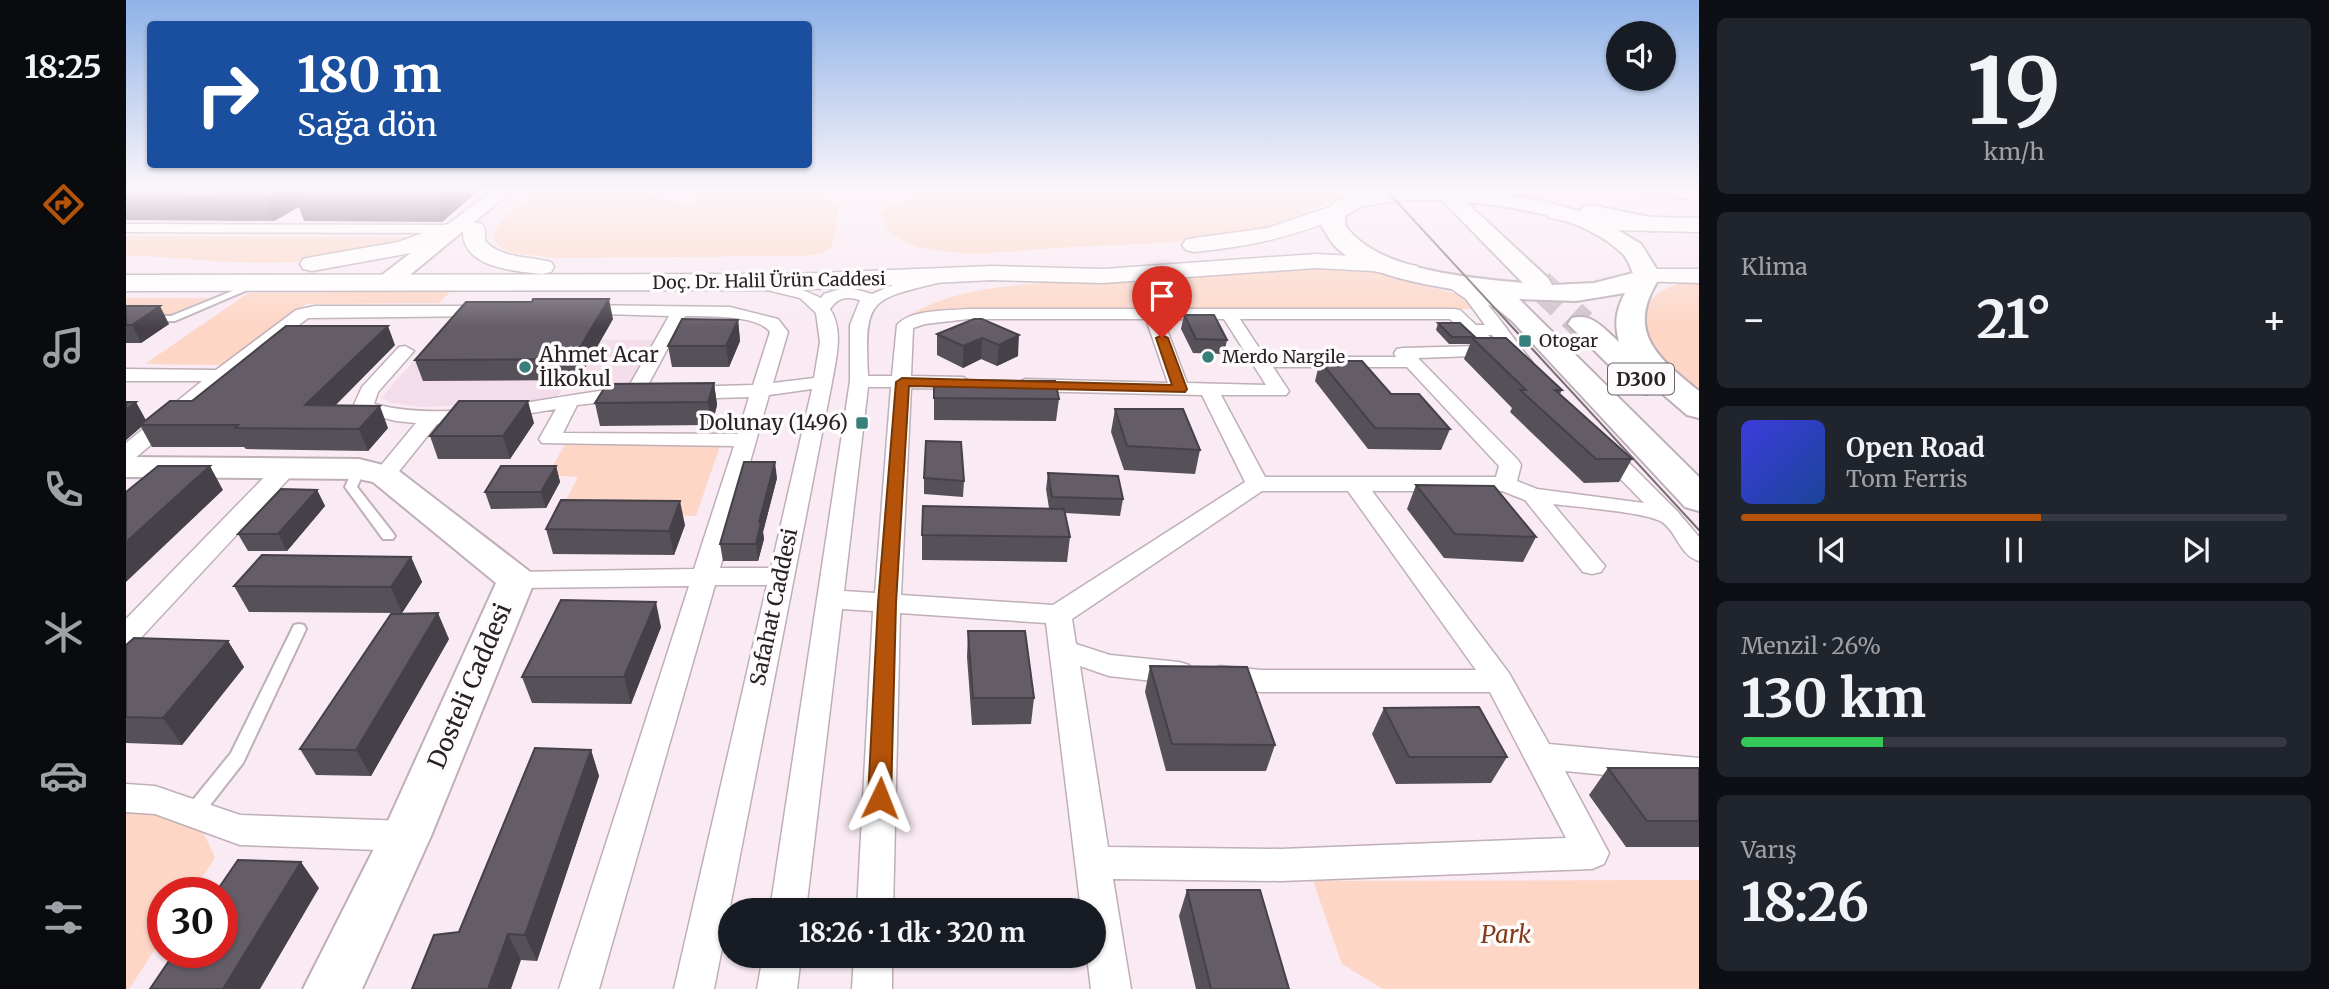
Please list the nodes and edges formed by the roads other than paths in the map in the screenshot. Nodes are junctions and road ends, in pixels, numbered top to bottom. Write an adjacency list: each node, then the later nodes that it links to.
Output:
1 (442, 236): 12 (main road)
2 (455, 236): 15 (street)
3 (470, 236): 13 (main road)
4 (1261, 236): 9 (main road)
5 (1342, 236): 14 (highway)
6 (1472, 236): 22 (highway)
7 (1483, 236): 25 (highway)
8 (1613, 236): 18 (highway)
9 (1168, 247)
10 (1092, 254): 13 (main road, Doç. Dr. Halil Ürün Caddesi)
11 (126, 260): 12 (main road, Doç. Dr. Halil Ürün Caddesi)
12 (292, 266): 15 (main road, Doç. Dr. Halil Ürün Caddesi)
13 (554, 269): 15 (main road, Doç. Dr. Halil Ürün Caddesi); 20 (main road)
14 (1410, 271): 16 (main road, Doç. Dr. Halil Ürün Caddesi); 19 (highway)
15 (408, 275): 20 (main road, Doç. Dr. Halil Ürün Caddesi); 24 (main road, Doç. Dr. Halil Ürün Caddesi)
16 (958, 275): 21 (main road, Doç. Dr. Halil Ürün Caddesi); 29 (street)
17 (1699, 276): 18 (main road)
18 (1646, 277): 19 (highway); 37 (highway)
19 (1452, 282): 34 (highway)
20 (465, 283): 21 (main road, Doç. Dr. Halil Ürün Caddesi)
21 (744, 283): 26 (street)
22 (1514, 283)
23 (126, 284): 24 (main road, Doç. Dr. Halil Ürün Caddesi)
24 (259, 284): 33 (lane)
25 (1539, 284)
26 (824, 307): 29 (street); 44 (street, Safahat Caddesi)
27 (517, 310): 41 (street)
28 (558, 310): 30 (street)
29 (864, 310): 43 (street)
30 (680, 311): 48 (street); 49 (street)
31 (1152, 313): 32 (street); 45 (street); 46 (street)
32 (1228, 313): 35 (street); 38 (street)
33 (126, 319)
34 (1510, 323): 35 (street); 37 (highway); 42 (street); 65 (highway)
35 (1472, 330): 39 (street)
36 (405, 351): 52 (street)
37 (1642, 356): 51 (highway)
38 (1260, 362): 39 (street); 47 (street)
39 (1412, 362): 63 (street)
40 (126, 375): 41 (street)
41 (221, 376): 56 (street)
42 (1538, 380)
43 (859, 381): 45 (street); 73 (street)
44 (822, 382): 48 (street); 70 (street, Safahat Caddesi)
45 (902, 382): 46 (street); 74 (street)
46 (1180, 389): 47 (street)
47 (1209, 390): 61 (street)
48 (759, 391): 49 (street); 55 (street)
49 (635, 394): 50 (street)
50 (570, 401): 52 (street); 55 (street)
51 (1699, 408)
52 (432, 419): 60 (street)
53 (1699, 434): 59 (highway, D300)
54 (1592, 439): 66 (street)
55 (745, 440): 71 (street)
56 (126, 453)
57 (126, 467): 58 (street)
58 (286, 468): 60 (street); 77 (street)
59 (1699, 468)
60 (372, 472): 67 (lane); 72 (street, Dosteli Caddesi)
61 (1257, 484): 62 (street); 75 (street)
62 (1355, 484): 63 (street); 79 (street)
63 (1505, 484): 64 (street)
64 (1533, 495): 66 (street); 69 (street)
65 (1699, 499)
66 (1670, 517): 68 (street)
67 (388, 536)
68 (1699, 554)
69 (1592, 566)
70 (781, 576): 71 (street); 92 (street, Safahat Caddesi)
71 (703, 577): 72 (street); 91 (street)
72 (516, 580): 84 (street, Dosteli Caddesi)
73 (829, 599): 74 (street); 86 (street)
74 (887, 603): 75 (street); 87 (street)
75 (1058, 615): 78 (street)
76 (299, 629): 83 (lane)
77 (126, 636)
78 (1063, 650): 79 (street); 85 (street)
79 (1499, 681): 80 (street)
80 (1539, 756): 81 (street); 85 (street)
81 (1699, 771)
82 (126, 798): 83 (street)
83 (194, 812): 84 (street)
84 (406, 836): 90 (street, Dosteli Caddesi)
85 (1093, 863): 95 (street)
86 (790, 898)
87 (875, 898)
88 (780, 968): 93 (street)
89 (873, 968): 94 (street)
90 (332, 989)
91 (579, 989)
92 (694, 989)
93 (777, 989)
94 (872, 989)
95 (1111, 989)

